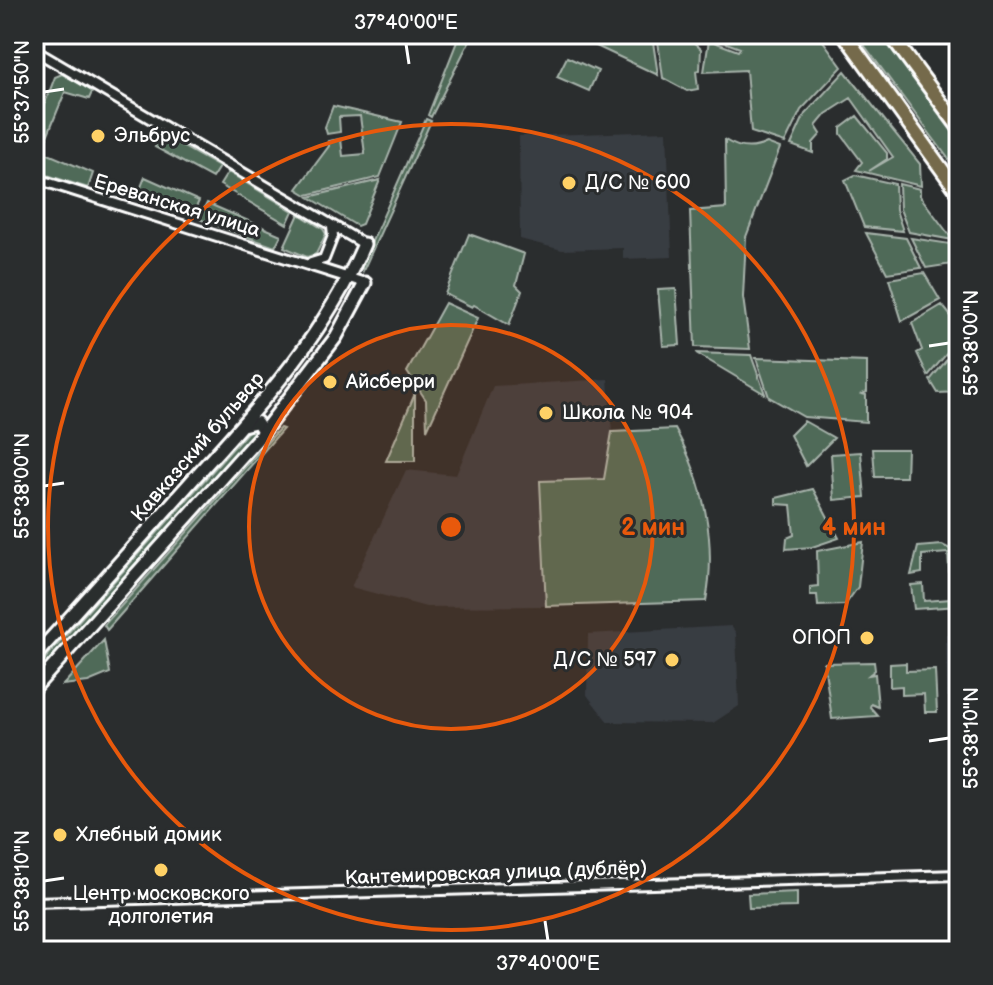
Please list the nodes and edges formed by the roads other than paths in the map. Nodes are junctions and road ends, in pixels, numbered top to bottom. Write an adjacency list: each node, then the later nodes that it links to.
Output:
1 (844, 34): 6 (main road)
2 (890, 34): 4 (main road)
3 (34, 50): 7 (street, Ереванская улица)
4 (959, 127)
5 (34, 178): 9 (street, Ереванская улица)
6 (959, 193)
7 (332, 227): 8 (street, Ереванская улица); 9 (street)
8 (364, 244): 10 (main road, Кавказский бульвар)
9 (310, 264): 10 (street, Ереванская улица)
10 (349, 278): 11 (street, Ереванская улица); 12 (main road, Кавказский бульвар)
11 (365, 283): 13 (main road, Кавказский бульвар)
12 (266, 398): 13 (street); 14 (main road, Кавказский бульвар)
13 (281, 410): 15 (main road, Кавказский бульвар)
14 (245, 425): 15 (street); 16 (main road, Кавказский бульвар)
15 (260, 436): 17 (main road, Кавказский бульвар)
16 (34, 657)
17 (34, 688)
18 (959, 875): 19 (street, Кантемировская улица (дублёр))
19 (34, 902)

